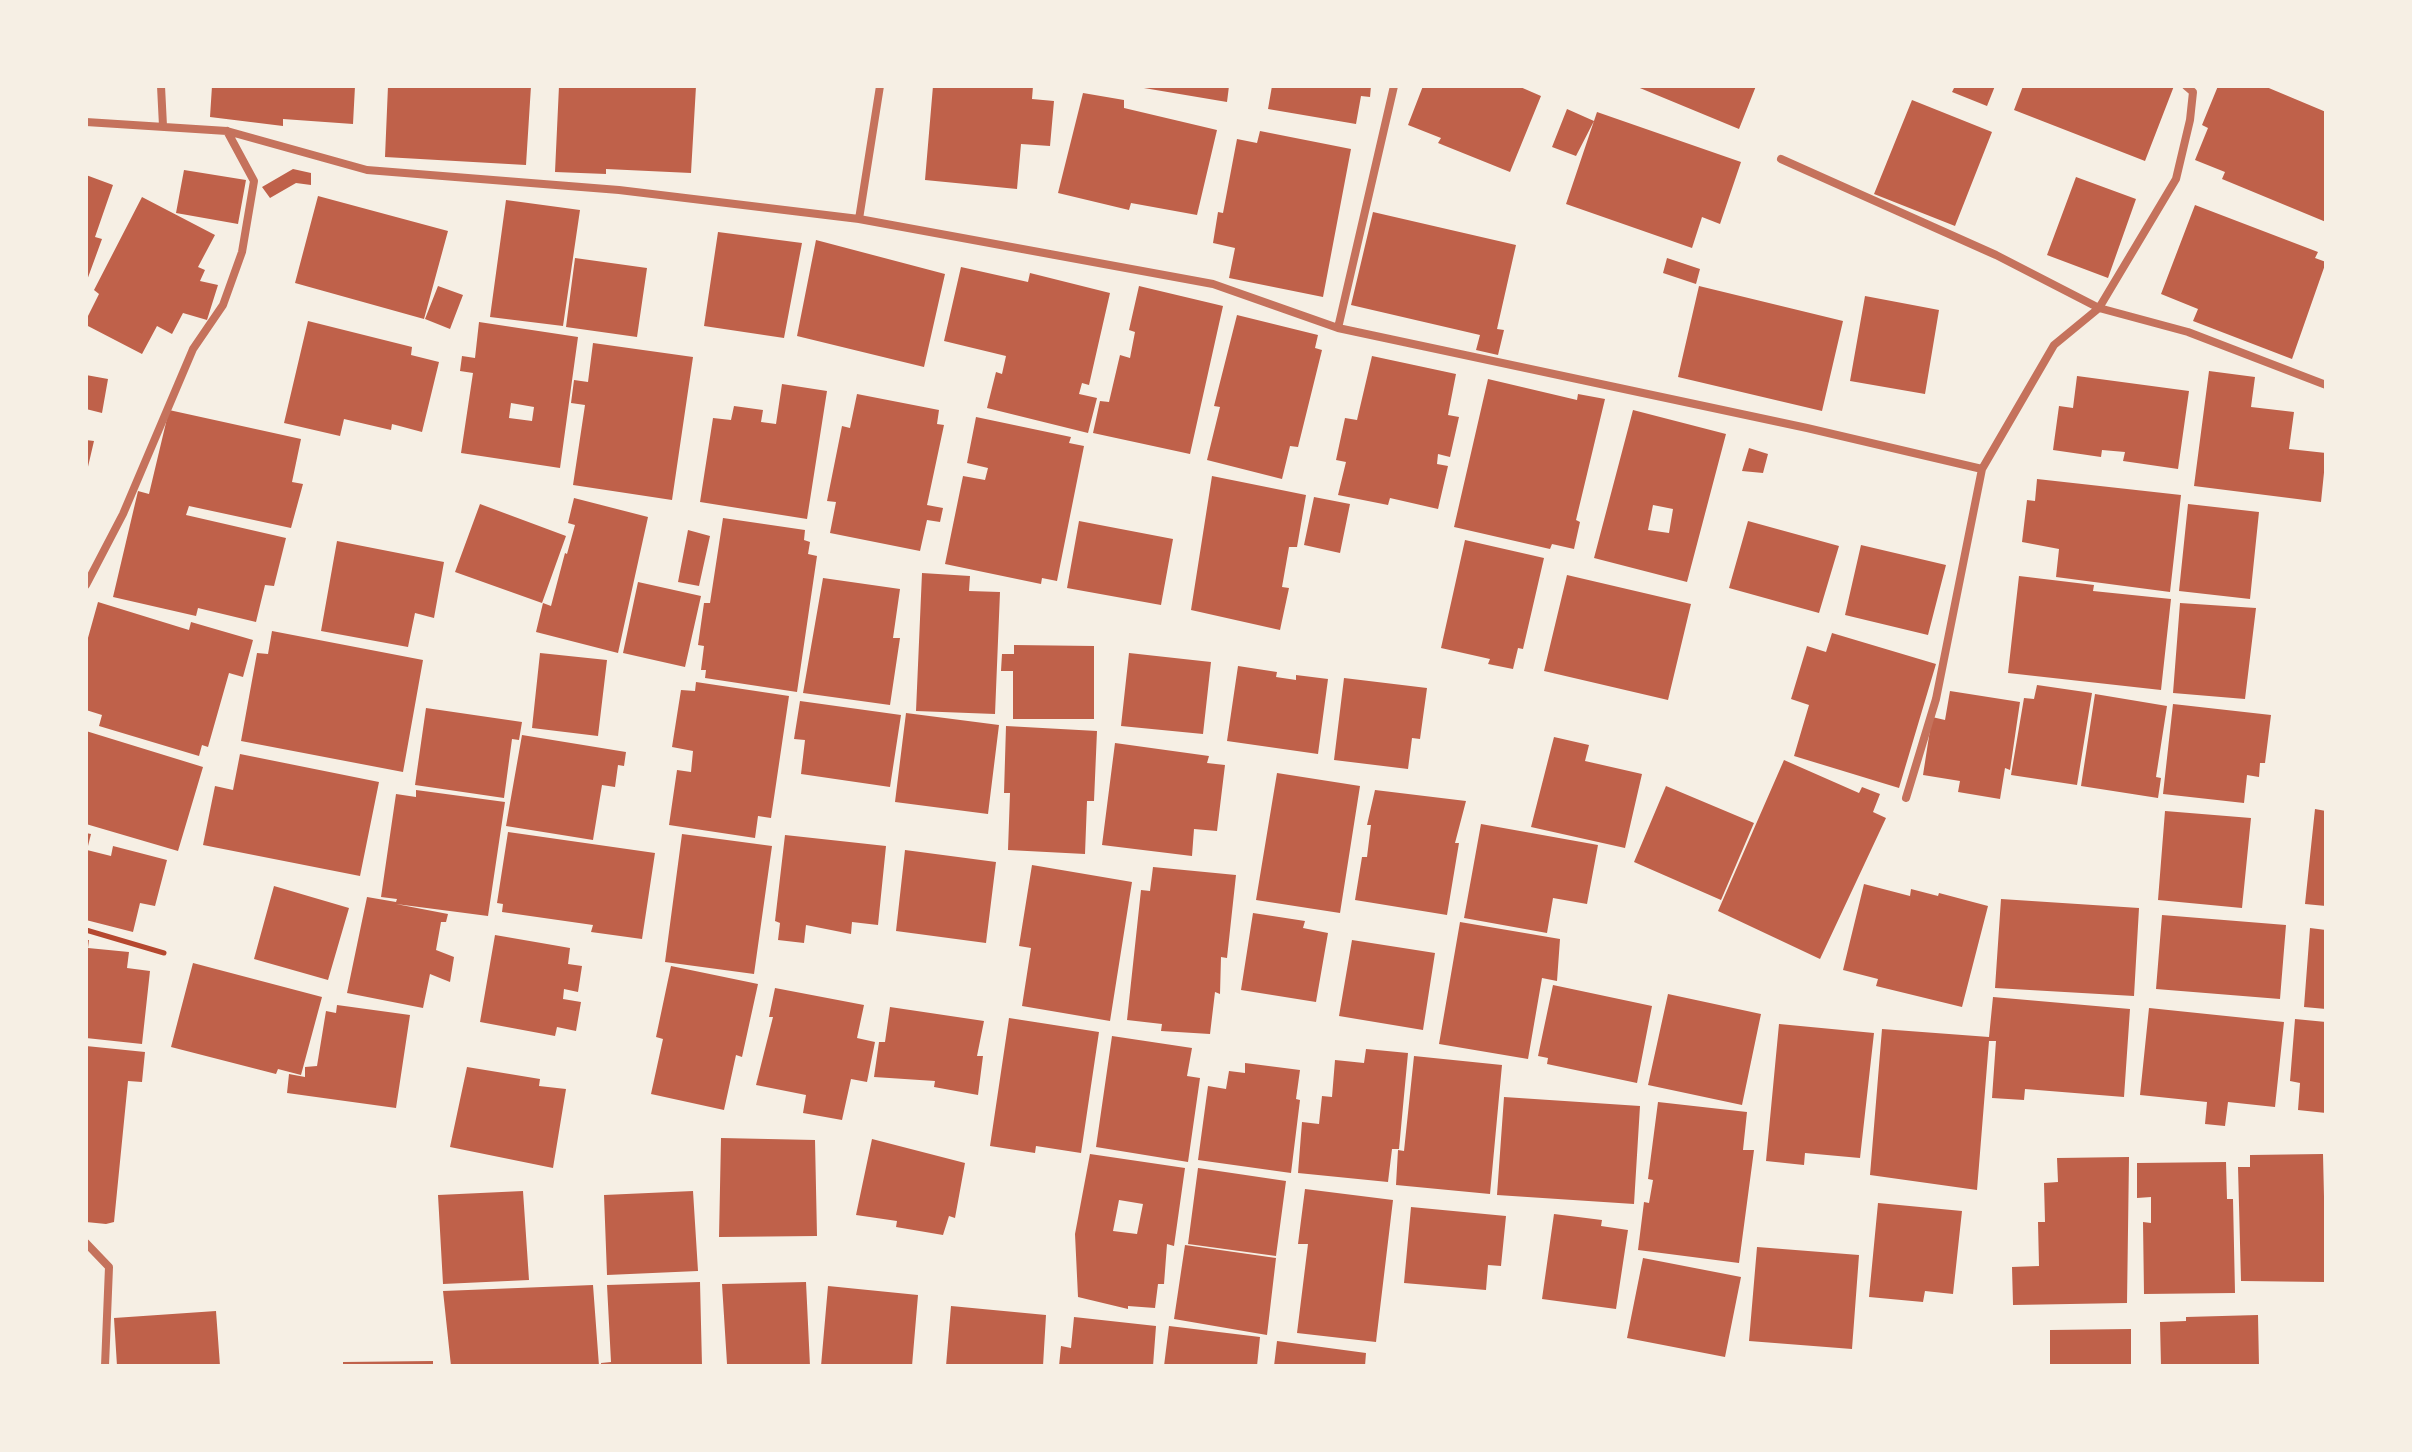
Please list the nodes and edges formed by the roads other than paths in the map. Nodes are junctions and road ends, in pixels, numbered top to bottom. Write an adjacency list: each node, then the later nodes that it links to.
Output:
1 (161, 86): 6 (street)
2 (880, 86): 9 (street)
3 (1394, 86): 11 (street)
4 (2186, 86): 10 (street)
5 (86, 122): 6 (street)
6 (163, 126): 7 (street)
7 (227, 131): 9 (street); 14 (street)
8 (1781, 159): 10 (street)
9 (859, 219): 11 (street)
10 (2099, 308): 12 (street); 13 (street)
11 (1338, 328): 13 (street)
12 (2326, 385)
13 (1982, 469): 15 (street)
14 (86, 585)
15 (1906, 798)
16 (86, 1243): 17 (street)
17 (105, 1366)

